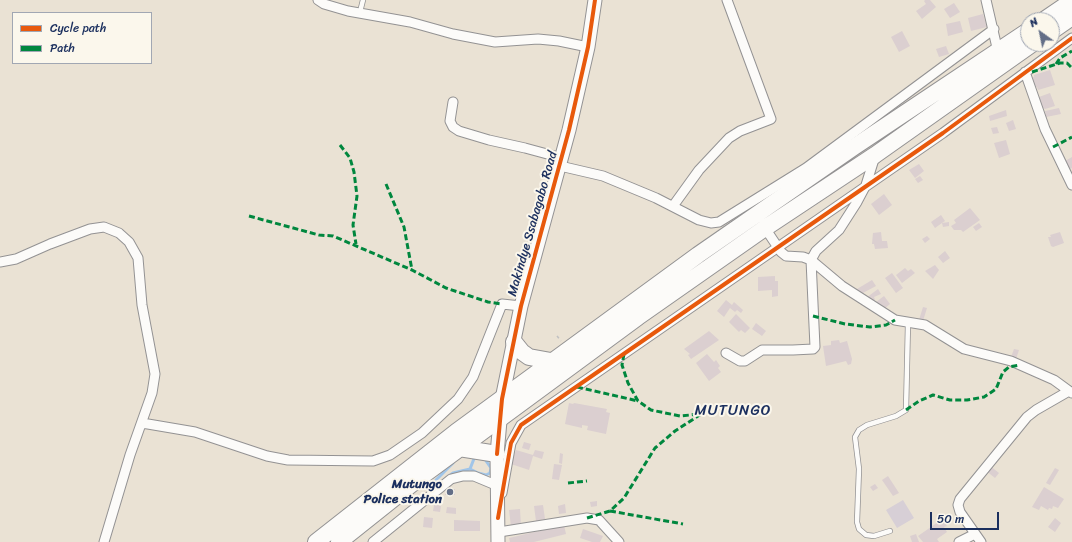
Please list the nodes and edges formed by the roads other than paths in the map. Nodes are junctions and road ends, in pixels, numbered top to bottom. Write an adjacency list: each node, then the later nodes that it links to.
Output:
1 (318, 0): 7 (street)
2 (363, 0): 7 (lane)
3 (595, 0): 14 (street, Makindye Ssabagabo Road)
4 (727, 0): 23 (street)
5 (986, 0): 11 (street)
6 (1072, 1): 8 (highway)
7 (360, 12): 14 (street)
8 (1056, 12)
9 (1072, 17): 10 (highway)
10 (1060, 25)
11 (994, 29): 15 (street); 23 (street)
12 (1020, 37): 15 (highway)
13 (1072, 38): 17 (street)
14 (588, 47): 20 (street, Makindye Ssabagabo Road)
15 (998, 52): 32 (highway)
16 (1021, 52): 19 (highway)
17 (1025, 72): 21 (street); 22 (street)
18 (453, 102): 20 (street)
19 (875, 155): 21 (street); 24 (highway)
20 (561, 162): 23 (street); 28 (street, Makindye Ssabagabo Road)
21 (866, 185): 25 (street); 26 (street)
22 (1072, 185)
23 (673, 206)
24 (765, 228): 25 (street); 35 (highway)
25 (776, 247): 26 (street); 40 (street)
26 (810, 260): 29 (street); 31 (street)
27 (0, 262): 36 (street)
28 (521, 306): 30 (street, Makindye Ssabagabo Road); 36 (street)
29 (908, 323): 33 (street); 41 (lane)
30 (514, 342): 32 (highway); 34 (street, Makindye Ssabagabo Road)
31 (726, 353)
32 (551, 361): 34 (highway)
33 (1071, 392): 42 (street)
34 (502, 399): 35 (street, Makindye Ssabagabo Road); 45 (highway)
35 (502, 416): 37 (highway); 38 (street, Makindye Ssabagabo Road)
36 (142, 424): 44 (street)
37 (460, 448): 38 (highway); 46 (highway)
38 (497, 454): 39 (street, Makindye Ssabagabo Road)
39 (498, 486): 40 (street, Makindye Ssabagabo Road); 47 (street)
40 (498, 518): 43 (street, Makindye Ssabagabo Road)
41 (890, 531)
42 (974, 534): 49 (street); 50 (street)
43 (498, 537): 48 (street)
44 (104, 542)
45 (316, 542)
46 (339, 542)
47 (373, 542)
48 (619, 542)
49 (959, 542)
50 (981, 542)

